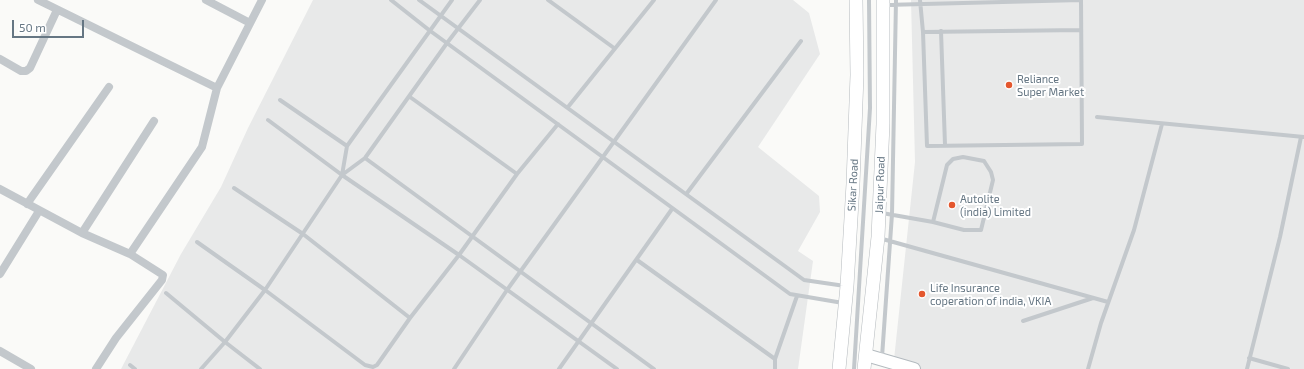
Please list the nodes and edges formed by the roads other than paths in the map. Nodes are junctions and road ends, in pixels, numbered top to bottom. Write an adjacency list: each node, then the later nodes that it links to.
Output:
1 (38, 0): 16 (street)
2 (206, 0): 18 (street)
3 (262, 0): 18 (street)
4 (391, 0): 20 (lane)
5 (419, 0): 17 (lane)
6 (452, 0): 17 (lane)
7 (480, 0): 19 (lane)
8 (548, 0): 26 (lane)
9 (654, 0): 26 (lane)
10 (716, 0): 39 (lane)
11 (856, 0): 66 (main road, Sikar Road)
12 (869, 0): 96 (lane)
13 (1081, 0): 14 (lane); 21 (lane)
14 (920, 2): 15 (lane); 23 (lane)
15 (890, 3): 52 (main road, Jaipur Road); 53 (lane)
16 (57, 10): 27 (street); 29 (street)
17 (440, 16): 19 (lane); 20 (lane)
18 (250, 23): 29 (street)
19 (458, 29): 25 (lane); 32 (lane)
20 (429, 30): 25 (lane); 41 (lane)
21 (1081, 30): 22 (lane); 40 (lane)
22 (941, 31): 23 (lane); 40 (lane)
23 (923, 32): 40 (lane)
24 (801, 41): 48 (lane)
25 (447, 43): 30 (lane); 36 (lane)
26 (614, 48): 32 (lane)
27 (0, 59)
28 (110, 87): 49 (street)
29 (217, 88): 61 (street)
30 (410, 97): 42 (lane); 44 (lane)
31 (280, 100): 41 (lane)
32 (568, 107): 39 (lane)
33 (1097, 117): 37 (lane)
34 (268, 120): 45 (lane)
35 (154, 121): 55 (street)
36 (558, 124): 43 (lane); 44 (lane)
37 (1162, 124): 38 (lane); 72 (lane)
38 (1303, 137): 81 (lane)
39 (616, 142): 43 (lane); 48 (lane)
40 (945, 144)
41 (347, 146): 45 (lane)
42 (365, 158): 45 (lane); 57 (lane)
43 (604, 158): 50 (lane); 64 (lane)
44 (517, 174): 57 (lane)
45 (342, 175): 56 (lane); 62 (lane)
46 (234, 188): 56 (lane)
47 (0, 190): 49 (street)
48 (687, 193): 66 (lane)
49 (27, 204): 51 (street)
50 (672, 209): 63 (lane); 70 (lane)
51 (39, 211): 55 (street); 65 (street)
52 (879, 212): 53 (lane); 58 (main road, Jaipur Road)
53 (892, 214): 54 (lane); 59 (lane)
54 (933, 222): 54 (lane)
55 (82, 233): 61 (street)
56 (303, 234): 67 (lane); 74 (lane)
57 (473, 236): 62 (lane); 64 (lane)
58 (878, 237): 59 (lane); 80 (main road, Jaipur Road)
59 (891, 241): 71 (lane); 83 (lane)
60 (197, 242): 67 (lane)
61 (130, 254): 86 (street)
62 (459, 255): 68 (lane); 74 (lane)
63 (637, 260): 76 (lane); 82 (lane)
64 (520, 271): 68 (lane); 76 (lane)
65 (0, 274)
66 (847, 286): 73 (main road, Sikar Road)
67 (265, 290): 74 (lane); 78 (lane)
68 (507, 290): 77 (lane); 90 (lane)
69 (166, 293): 78 (lane)
70 (797, 296): 73 (lane); 82 (lane)
71 (1093, 298): 72 (lane); 75 (lane)
72 (1108, 302): 99 (lane)
73 (845, 304): 95 (main road, Sikar Road)
74 (410, 318)
75 (1023, 321)
76 (591, 323): 77 (lane); 93 (lane)
77 (578, 341): 91 (lane); 92 (lane)
78 (225, 342): 88 (lane); 89 (lane)
79 (0, 351): 85 (street)
80 (866, 355): 83 (street); 97 (main road, Jaipur Road)
81 (1249, 358): 100 (lane); 101 (lane)
82 (775, 359): 94 (lane)
83 (882, 360): 98 (street)
84 (130, 365): 87 (lane)
85 (31, 369)
86 (96, 369)
87 (135, 369)
88 (201, 369)
89 (260, 369)
90 (454, 369)
91 (559, 369)
92 (617, 369)
93 (654, 369)
94 (775, 369)
95 (839, 369)
96 (854, 369)
97 (864, 369)
98 (914, 369)
99 (1088, 369)
100 (1247, 369)
101 (1288, 369)

